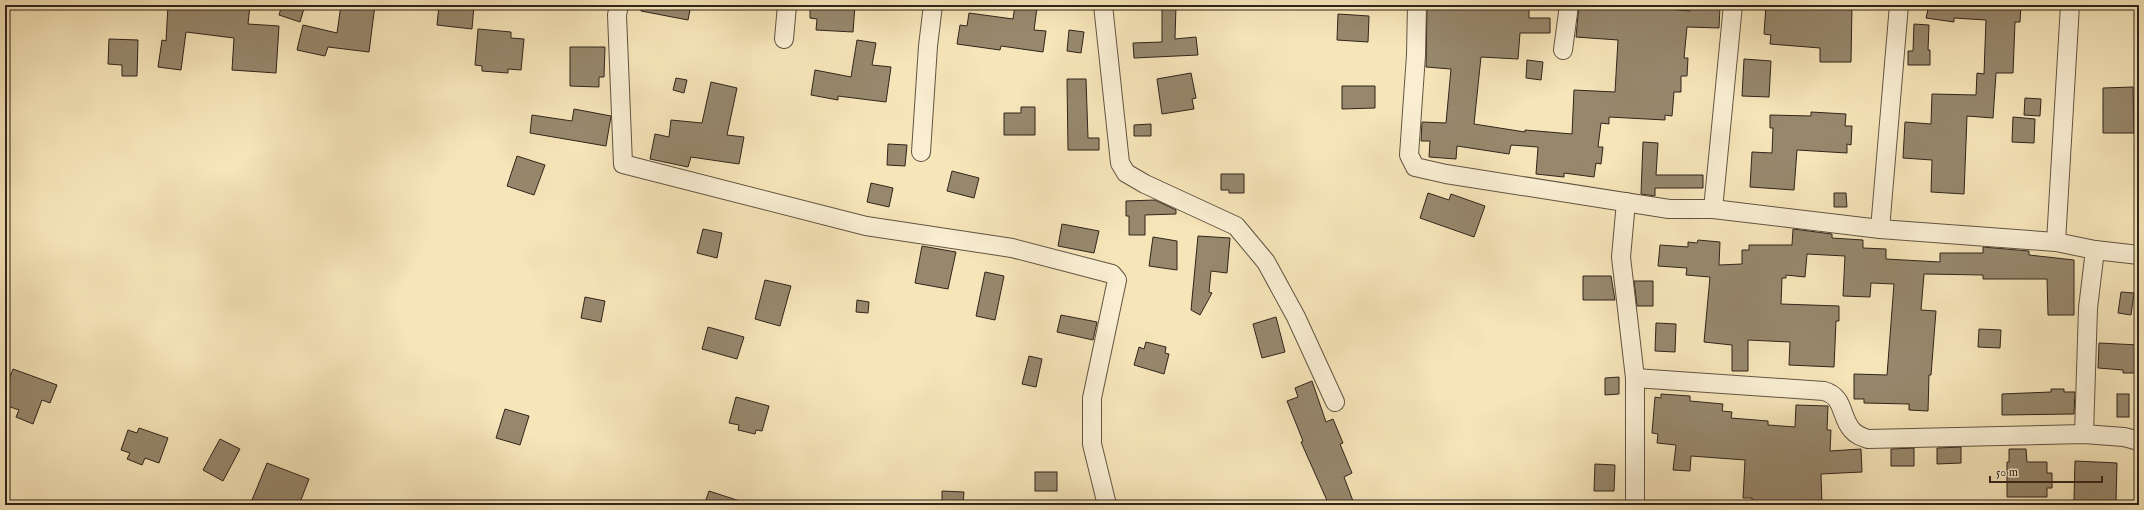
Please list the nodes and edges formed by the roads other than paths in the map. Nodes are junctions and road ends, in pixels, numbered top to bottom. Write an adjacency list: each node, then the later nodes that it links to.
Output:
1 (619, 5): 23 (street)
2 (787, 5): 10 (street)
3 (933, 5): 12 (street)
4 (1103, 5): 20 (street)
5 (1417, 5): 13 (street)
6 (1569, 5): 11 (street)
7 (1733, 5): 14 (street)
8 (1899, 5): 15 (street)
9 (2070, 5): 16 (street)
10 (784, 40)
11 (1563, 50)
12 (921, 152)
13 (1626, 202): 14 (street); 19 (street)
14 (1713, 209): 15 (street)
15 (1880, 230): 16 (street)
16 (2056, 242): 17 (street)
17 (2095, 250): 18 (street); 21 (street)
18 (2139, 255)
19 (1635, 378): 21 (street); 24 (street)
20 (1335, 402)
21 (2084, 434): 22 (street)
22 (2139, 441)
23 (1107, 505)
24 (1635, 505)

